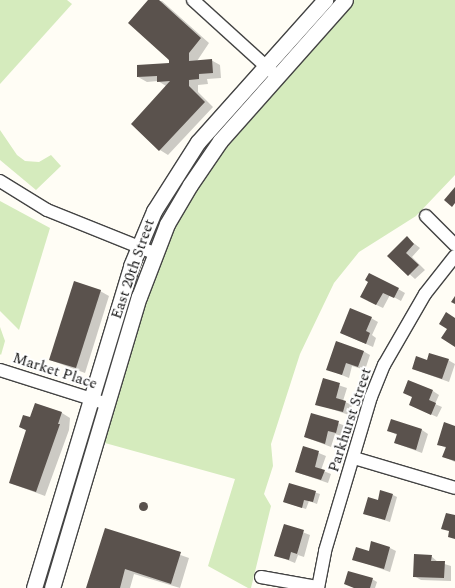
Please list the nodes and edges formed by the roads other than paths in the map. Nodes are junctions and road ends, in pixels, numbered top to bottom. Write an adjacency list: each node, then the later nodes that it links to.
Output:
1 (193, 0): 4 (street)
2 (325, 0): 4 (street, East 20th Street)
3 (345, 0): 5 (street, East 20th Street)
4 (265, 66): 5 (street); 9 (street, East 20th Street)
5 (277, 77): 10 (street, East 20th Street)
6 (0, 181): 9 (street)
7 (426, 216): 8 (street)
8 (455, 245)
9 (138, 247): 10 (street); 13 (street, East 20th Street)
10 (154, 254): 14 (street, East 20th Street)
11 (455, 256): 15 (street, Parkhurst Street)
12 (0, 370): 13 (street, Market Place)
13 (96, 401): 14 (street, East 20th Street); 19 (street, East 20th Street)
14 (90, 458): 20 (street, East 20th Street)
15 (354, 458): 16 (street); 18 (street, Parkhurst Street)
16 (455, 488)
17 (261, 578): 18 (street)
18 (318, 587)
19 (34, 588)
20 (52, 588)

